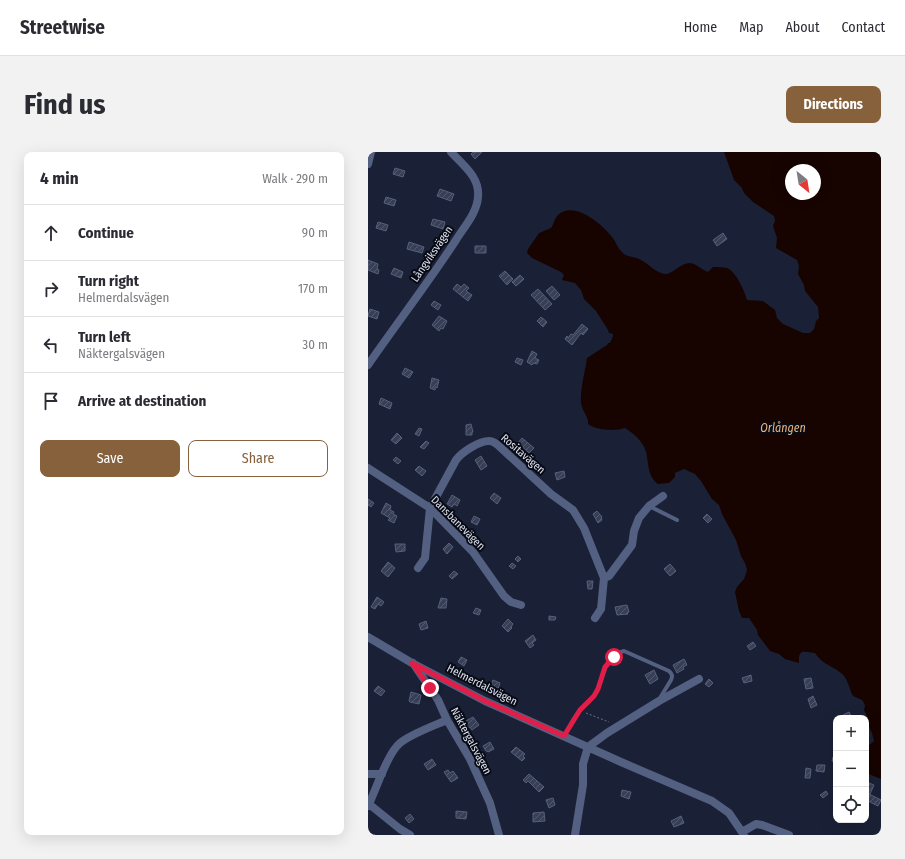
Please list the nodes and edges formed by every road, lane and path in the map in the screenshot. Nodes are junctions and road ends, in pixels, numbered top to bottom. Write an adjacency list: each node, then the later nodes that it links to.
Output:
1 (371, 152): 3 (street)
2 (451, 152): 4 (street, Långviksvägen)
3 (368, 164)
4 (368, 365)
5 (368, 468): 8 (street, Dansbanevägen)
6 (663, 496): 7 (street)
7 (649, 506): 9 (lane); 11 (street)
8 (430, 508): 10 (street, Rositavägen); 11 (street, Rositavägen); 12 (street, Dansbanevägen)
9 (677, 520)
10 (418, 568)
11 (604, 578): 13 (street, Rositavägen)
12 (521, 605)
13 (595, 618)
14 (368, 637): 15 (street, Helmerdalsvägen)
15 (412, 663): 19 (street, Näktergalsvägen); 21 (street, Helmerdalsvägen)
16 (699, 679): 17 (street)
17 (658, 701): 18 (lane); 20 (street)
18 (580, 710): 20 (path); 21 (lane)
19 (447, 720): 24 (street); 28 (street, Näktergalsvägen)
20 (619, 726): 22 (street)
21 (564, 736): 22 (street, Helmerdalsvägen)
22 (588, 747): 26 (street, Helmerdalsvägen); 29 (street)
23 (368, 774): 24 (street)
24 (382, 774): 25 (street)
25 (368, 805): 27 (street)
26 (743, 834): 30 (street, Helmerdalsvägen)
27 (410, 835)
28 (499, 835)
29 (575, 835)
30 (789, 835)

